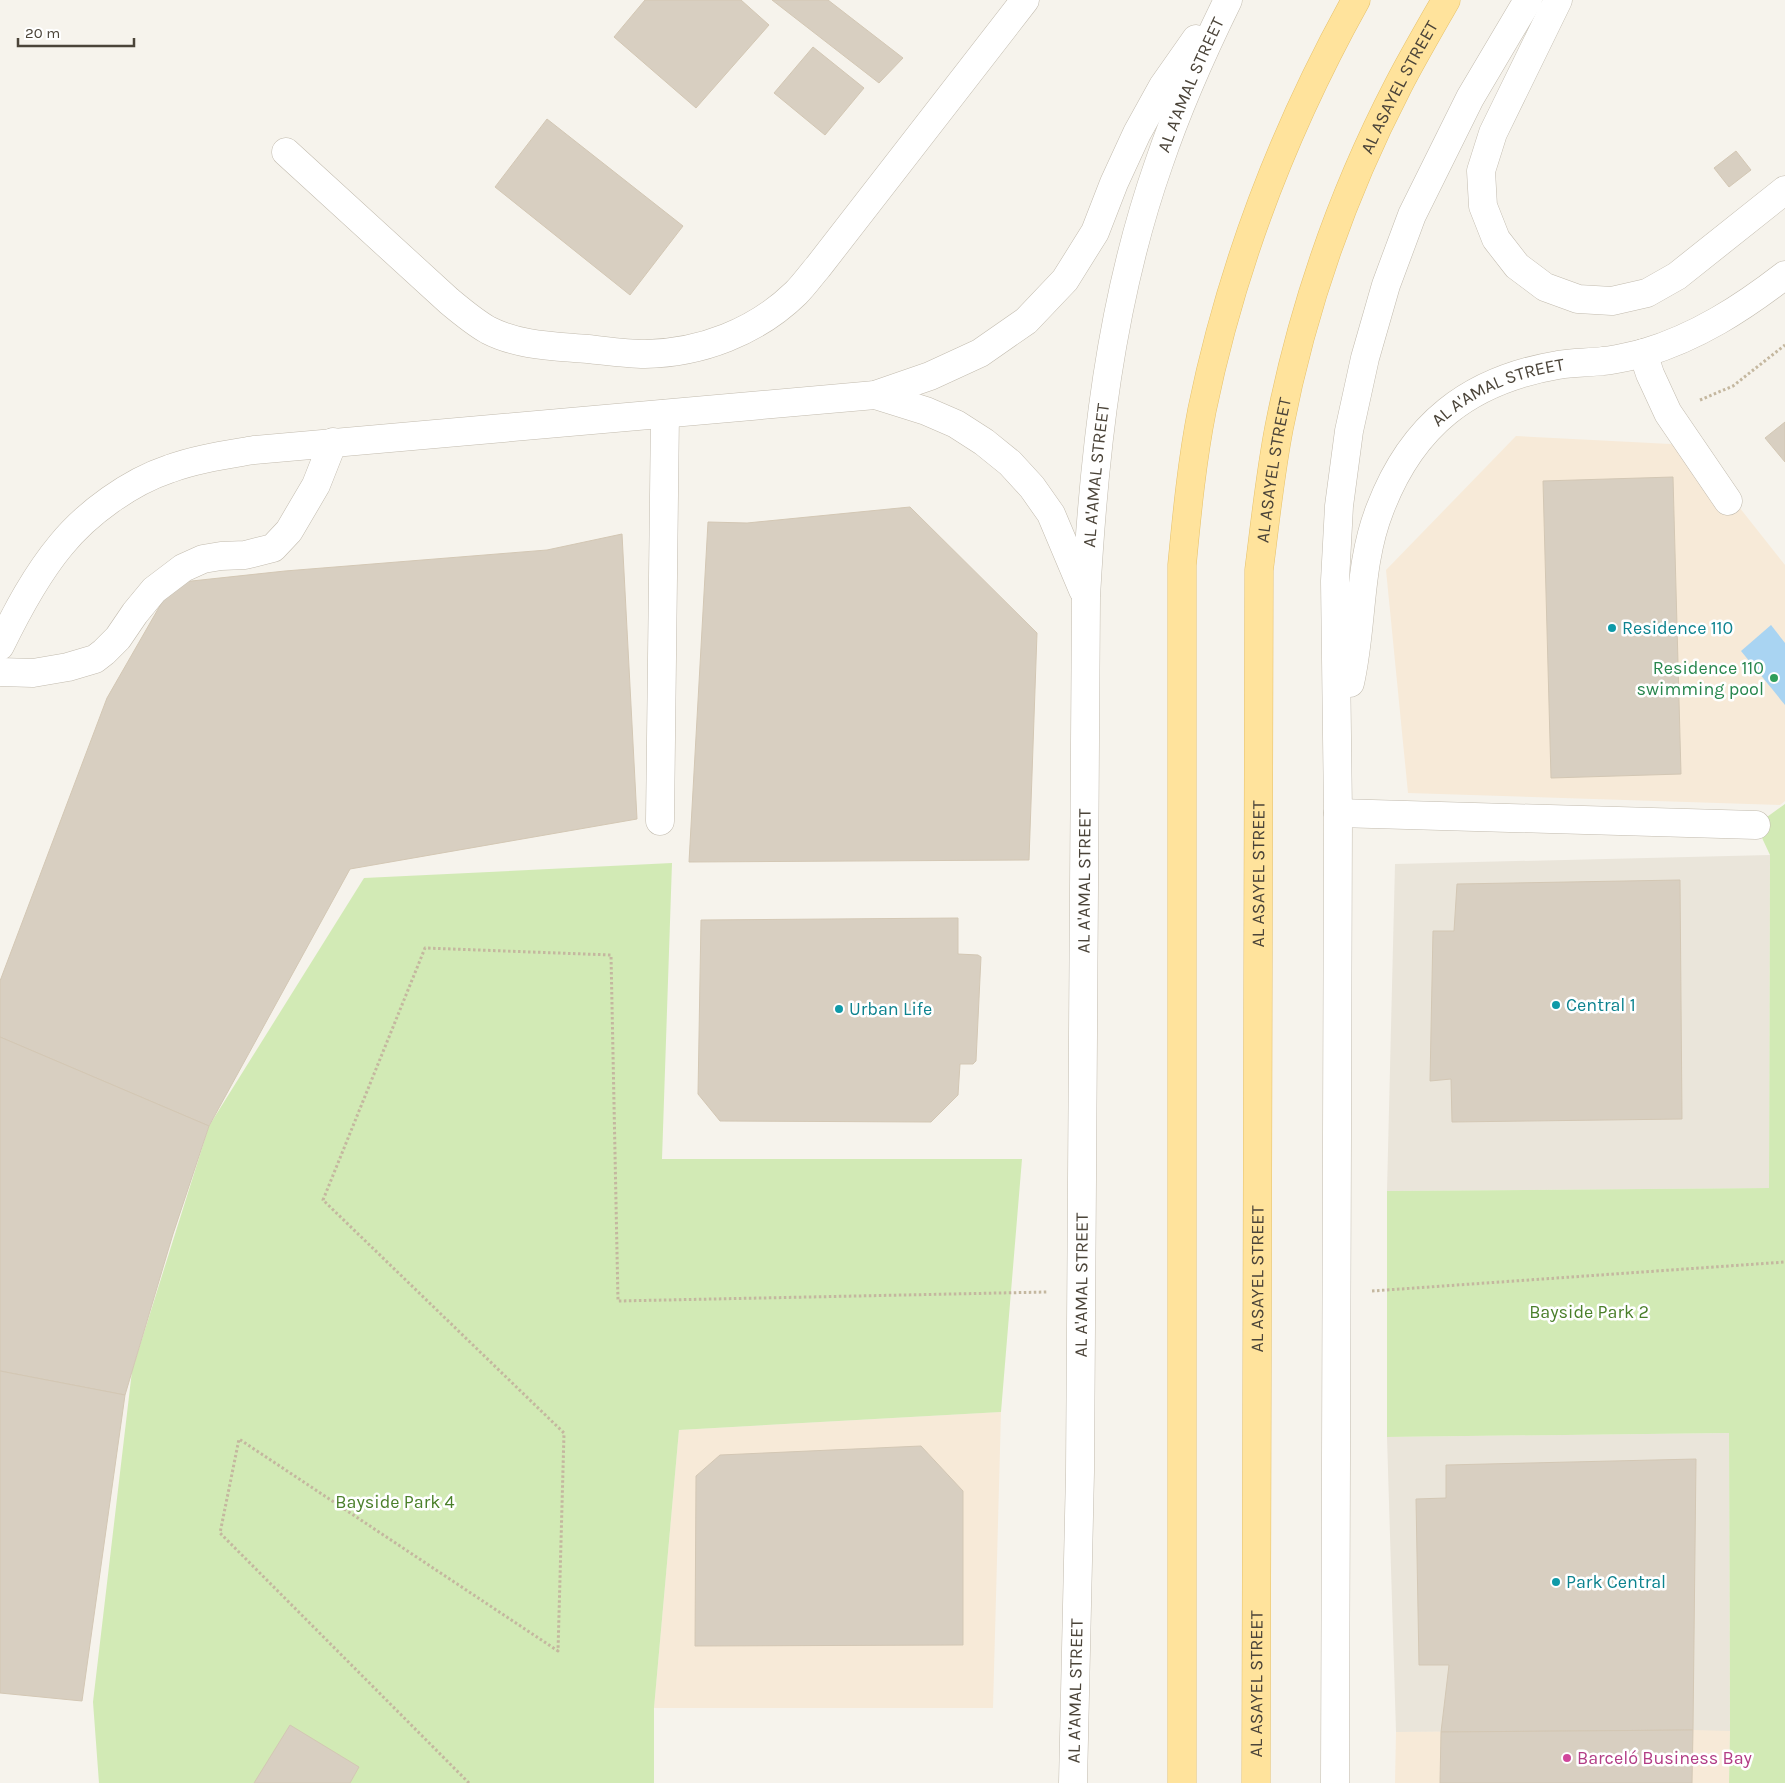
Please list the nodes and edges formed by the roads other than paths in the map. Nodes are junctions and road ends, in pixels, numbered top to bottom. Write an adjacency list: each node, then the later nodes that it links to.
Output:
1 (1025, 0): 7 (street)
2 (1228, 0): 11 (street); 15 (street, AL A'AMAL STREET)
3 (1356, 0): 23 (main road)
4 (1446, 0): 24 (main road, AL ASAYEL STREET)
5 (1528, 0): 18 (street, AL A'AMAL STREET)
6 (1558, 0): 8 (street)
7 (286, 152)
8 (1785, 190)
9 (1785, 275): 10 (street, AL A'AMAL STREET)
10 (1643, 353): 14 (street); 18 (street, AL A'AMAL STREET)
11 (875, 395): 12 (street); 15 (street)
12 (664, 414): 13 (street); 20 (street)
13 (333, 442): 16 (street); 17 (street)
14 (1728, 501)
15 (1086, 597): 22 (street, AL A'AMAL STREET)
16 (0, 646)
17 (0, 672)
18 (1337, 733): 19 (street, AL A'AMAL STREET)
19 (1338, 813): 21 (street); 25 (street, AL A'AMAL STREET)
20 (660, 821)
21 (1756, 825)
22 (1073, 1783)
23 (1182, 1783)
24 (1256, 1783)
25 (1334, 1783)

